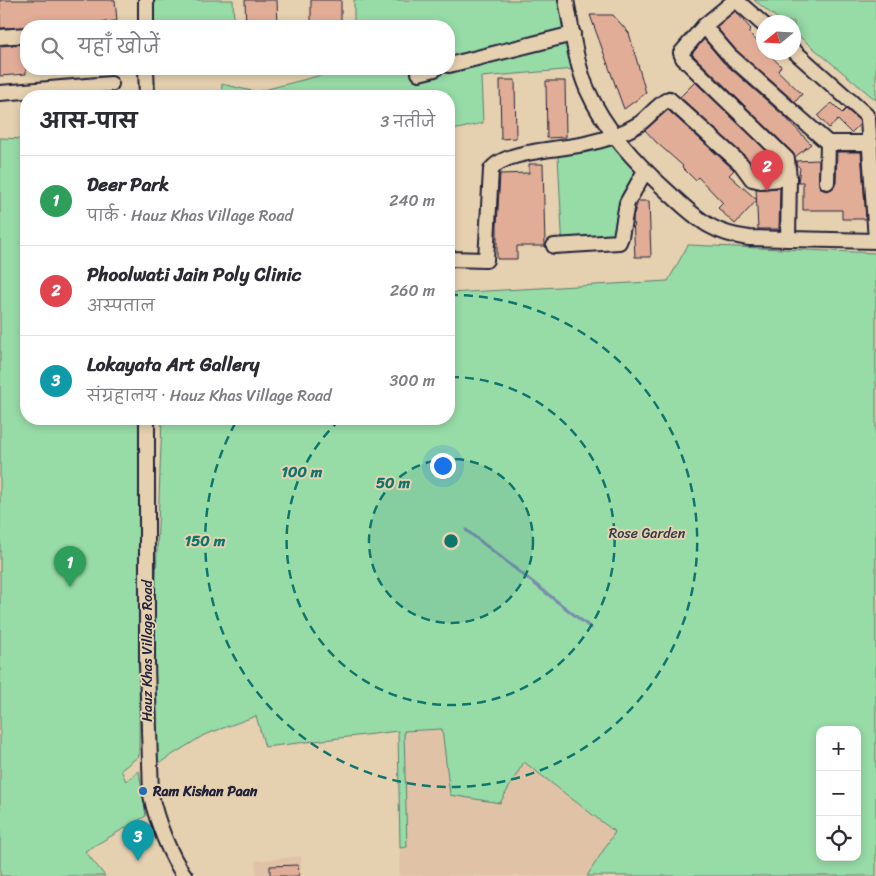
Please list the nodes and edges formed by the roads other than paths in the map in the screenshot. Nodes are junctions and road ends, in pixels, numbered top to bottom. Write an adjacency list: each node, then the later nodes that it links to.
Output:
1 (146, 0): 4 (street)
2 (566, 0): 6 (street)
3 (756, 18): 5 (street)
4 (146, 20)
5 (704, 26): 19 (street); 21 (street)
6 (573, 34): 10 (street); 17 (street)
7 (20, 35): 8 (street)
8 (0, 37)
9 (801, 57): 18 (street)
10 (455, 64)
11 (146, 75): 14 (street)
12 (111, 84): 13 (street)
13 (37, 90)
14 (147, 90)
15 (20, 91): 16 (street)
16 (0, 93)
17 (614, 136): 20 (street); 21 (street); 26 (street)
18 (871, 142): 19 (street); 24 (street)
19 (828, 143): 22 (street)
20 (645, 171): 23 (street); 25 (street)
21 (789, 178): 23 (street)
22 (827, 182)
23 (788, 239): 24 (street)
24 (876, 241)
25 (554, 246)
26 (455, 259)
27 (147, 425): 28 (street, Hauz Khas Village Road)
28 (184, 876)

